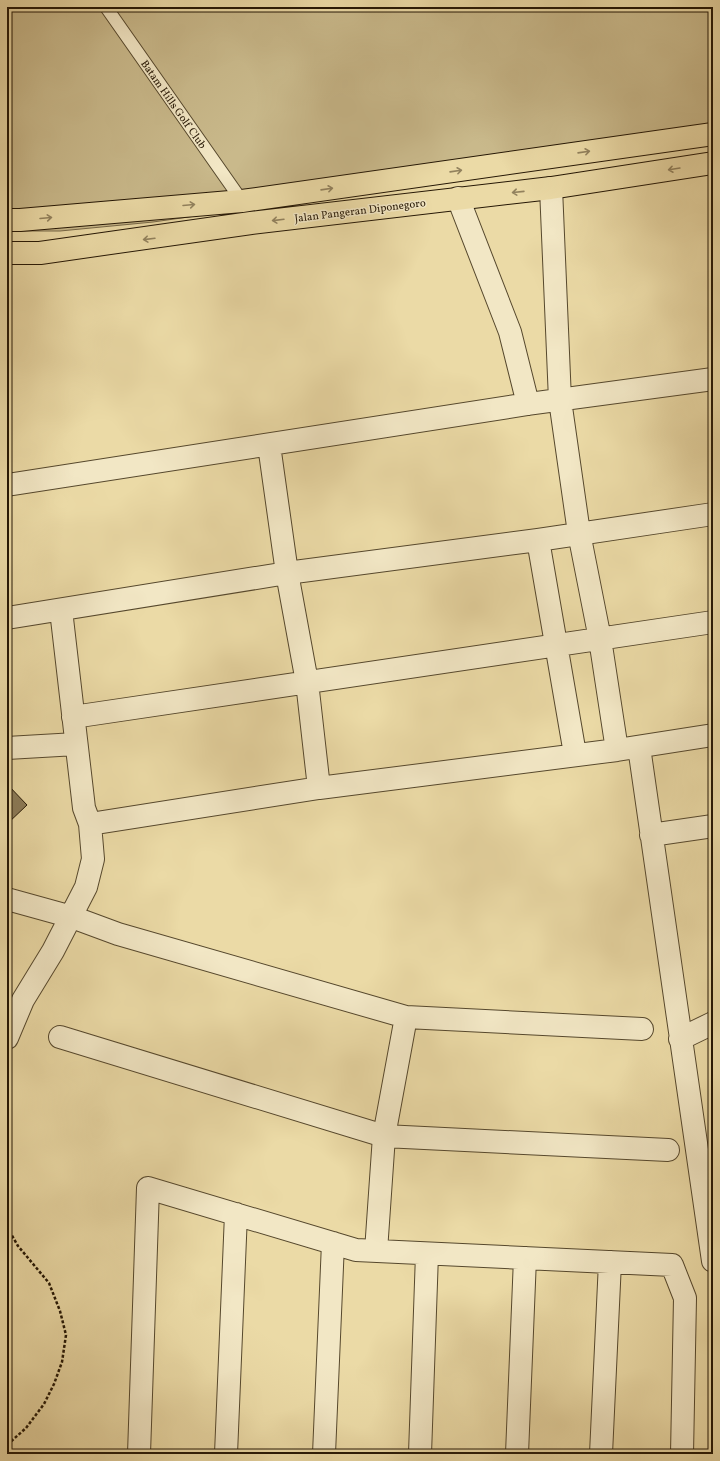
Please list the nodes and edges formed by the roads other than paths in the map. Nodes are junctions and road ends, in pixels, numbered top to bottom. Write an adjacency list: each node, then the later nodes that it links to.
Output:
1 (106, 7): 6 (lane, Batam Hills Golf Club)
2 (713, 134): 6 (highway, one-way to 2)
3 (713, 163): 4 (highway, Jalan Pangeran Diponegoro, one-way to 4)
4 (551, 188): 5 (highway, Jalan Pangeran Diponegoro, one-way to 5); 10 (street)
5 (458, 198): 8 (highway, Jalan Pangeran Diponegoro, one-way to 8); 11 (street)
6 (242, 201): 7 (highway, one-way to 6)
7 (7, 220)
8 (7, 253)
9 (713, 379): 10 (street)
10 (560, 400): 11 (street); 15 (street)
11 (528, 404): 12 (street)
12 (269, 445): 13 (street); 17 (street)
13 (7, 485)
14 (713, 514): 15 (street)
15 (579, 533): 16 (street); 21 (street)
16 (538, 540): 17 (street); 22 (street)
17 (287, 573): 18 (street); 23 (street)
18 (61, 610): 19 (street); 24 (street)
19 (7, 618)
20 (713, 622): 21 (street)
21 (600, 639): 22 (street); 29 (street)
22 (557, 645): 23 (street); 30 (street)
23 (307, 682): 24 (street); 31 (street)
24 (73, 717): 26 (street)
25 (713, 735): 27 (street)
26 (76, 744): 28 (street); 32 (street)
27 (639, 747): 29 (street); 34 (street)
28 (7, 748)
29 (617, 750): 30 (street)
30 (575, 754): 31 (street)
31 (319, 788): 32 (street)
32 (90, 824): 36 (street)
33 (713, 826): 34 (street)
34 (651, 835): 42 (street)
35 (7, 899): 36 (street)
36 (72, 917): 37 (street); 41 (street)
37 (406, 1017): 39 (street); 43 (street)
38 (713, 1023): 42 (street)
39 (642, 1029)
40 (60, 1037): 43 (street)
41 (7, 1038)
42 (680, 1039): 44 (street)
43 (384, 1136): 45 (street); 48 (street)
44 (705, 1136): 51 (street)
45 (668, 1150)
46 (236, 1214): 47 (street); 53 (street); 54 (street)
47 (333, 1243): 48 (street); 55 (street)
48 (376, 1251): 49 (street)
49 (426, 1254): 50 (street); 56 (street)
50 (525, 1258): 52 (street); 57 (street)
51 (713, 1261)
52 (610, 1262): 58 (street); 59 (street)
53 (139, 1454)
54 (226, 1454)
55 (324, 1454)
56 (420, 1454)
57 (517, 1454)
58 (601, 1454)
59 (682, 1454)

